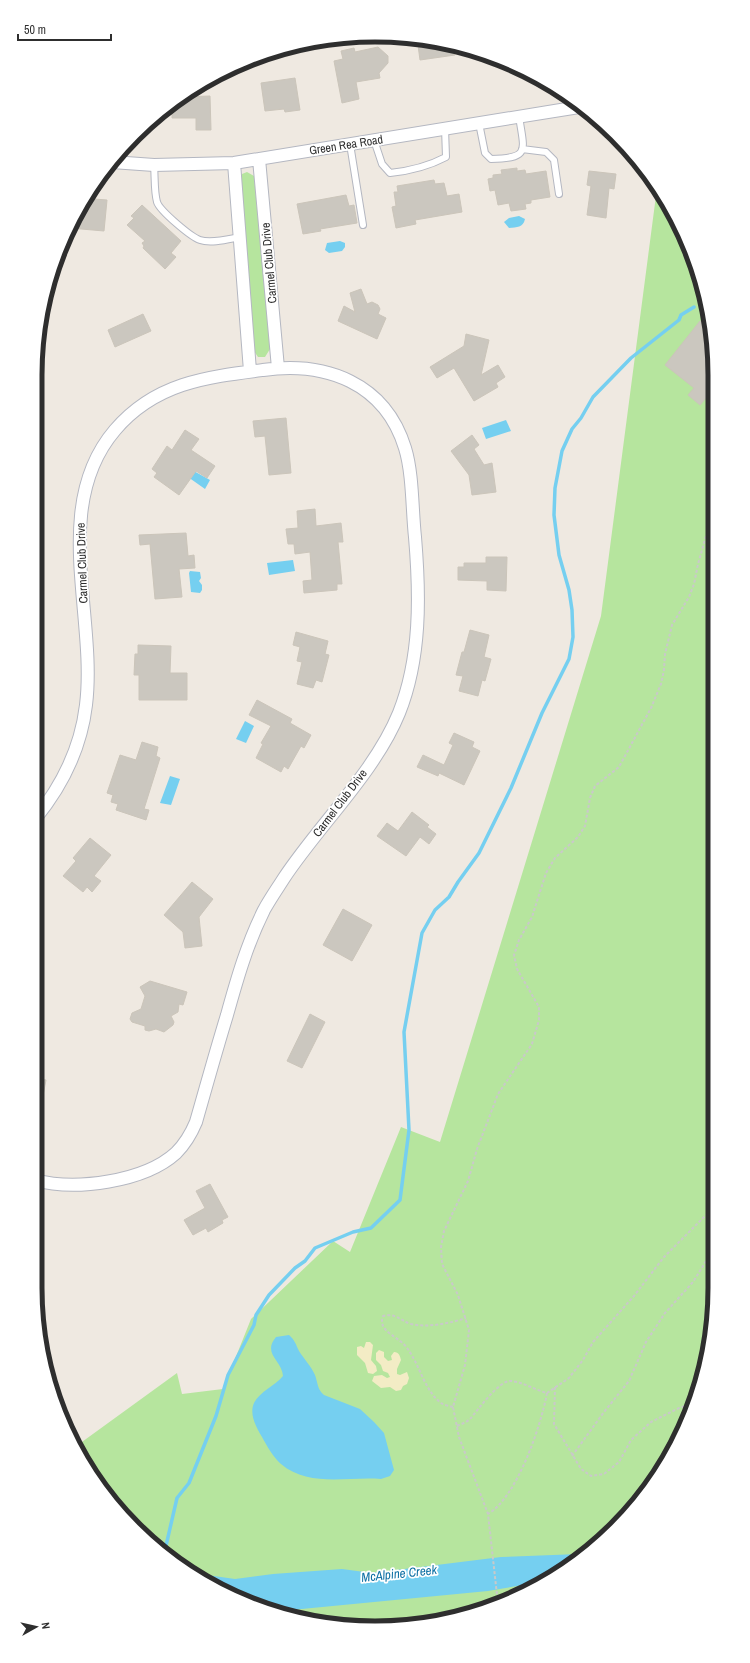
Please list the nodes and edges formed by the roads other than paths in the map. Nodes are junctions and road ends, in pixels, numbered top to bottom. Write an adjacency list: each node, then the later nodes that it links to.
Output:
1 (574, 108): 2 (street, Green Rea Road)
2 (519, 116): 3 (street, Green Rea Road); 7 (lane)
3 (479, 123): 4 (street, Green Rea Road); 7 (lane)
4 (445, 128): 5 (street, Green Rea Road); 5 (lane)
5 (374, 140): 6 (street, Green Rea Road)
6 (350, 144): 8 (street, Green Rea Road); 13 (lane)
7 (522, 149): 12 (lane)
8 (259, 159): 10 (street, Green Rea Road); 15 (street, Carmel Club Drive)
9 (119, 162): 11 (street, Green Rea Road)
10 (234, 163): 11 (street, Green Rea Road); 14 (street)
11 (154, 165): 14 (lane)
12 (559, 194)
13 (363, 225)
14 (240, 236): 16 (street)
15 (278, 368): 16 (street, Carmel Club Drive); 18 (street, Carmel Club Drive)
16 (250, 371): 17 (street, Carmel Club Drive)
17 (42, 810)
18 (42, 1181)

